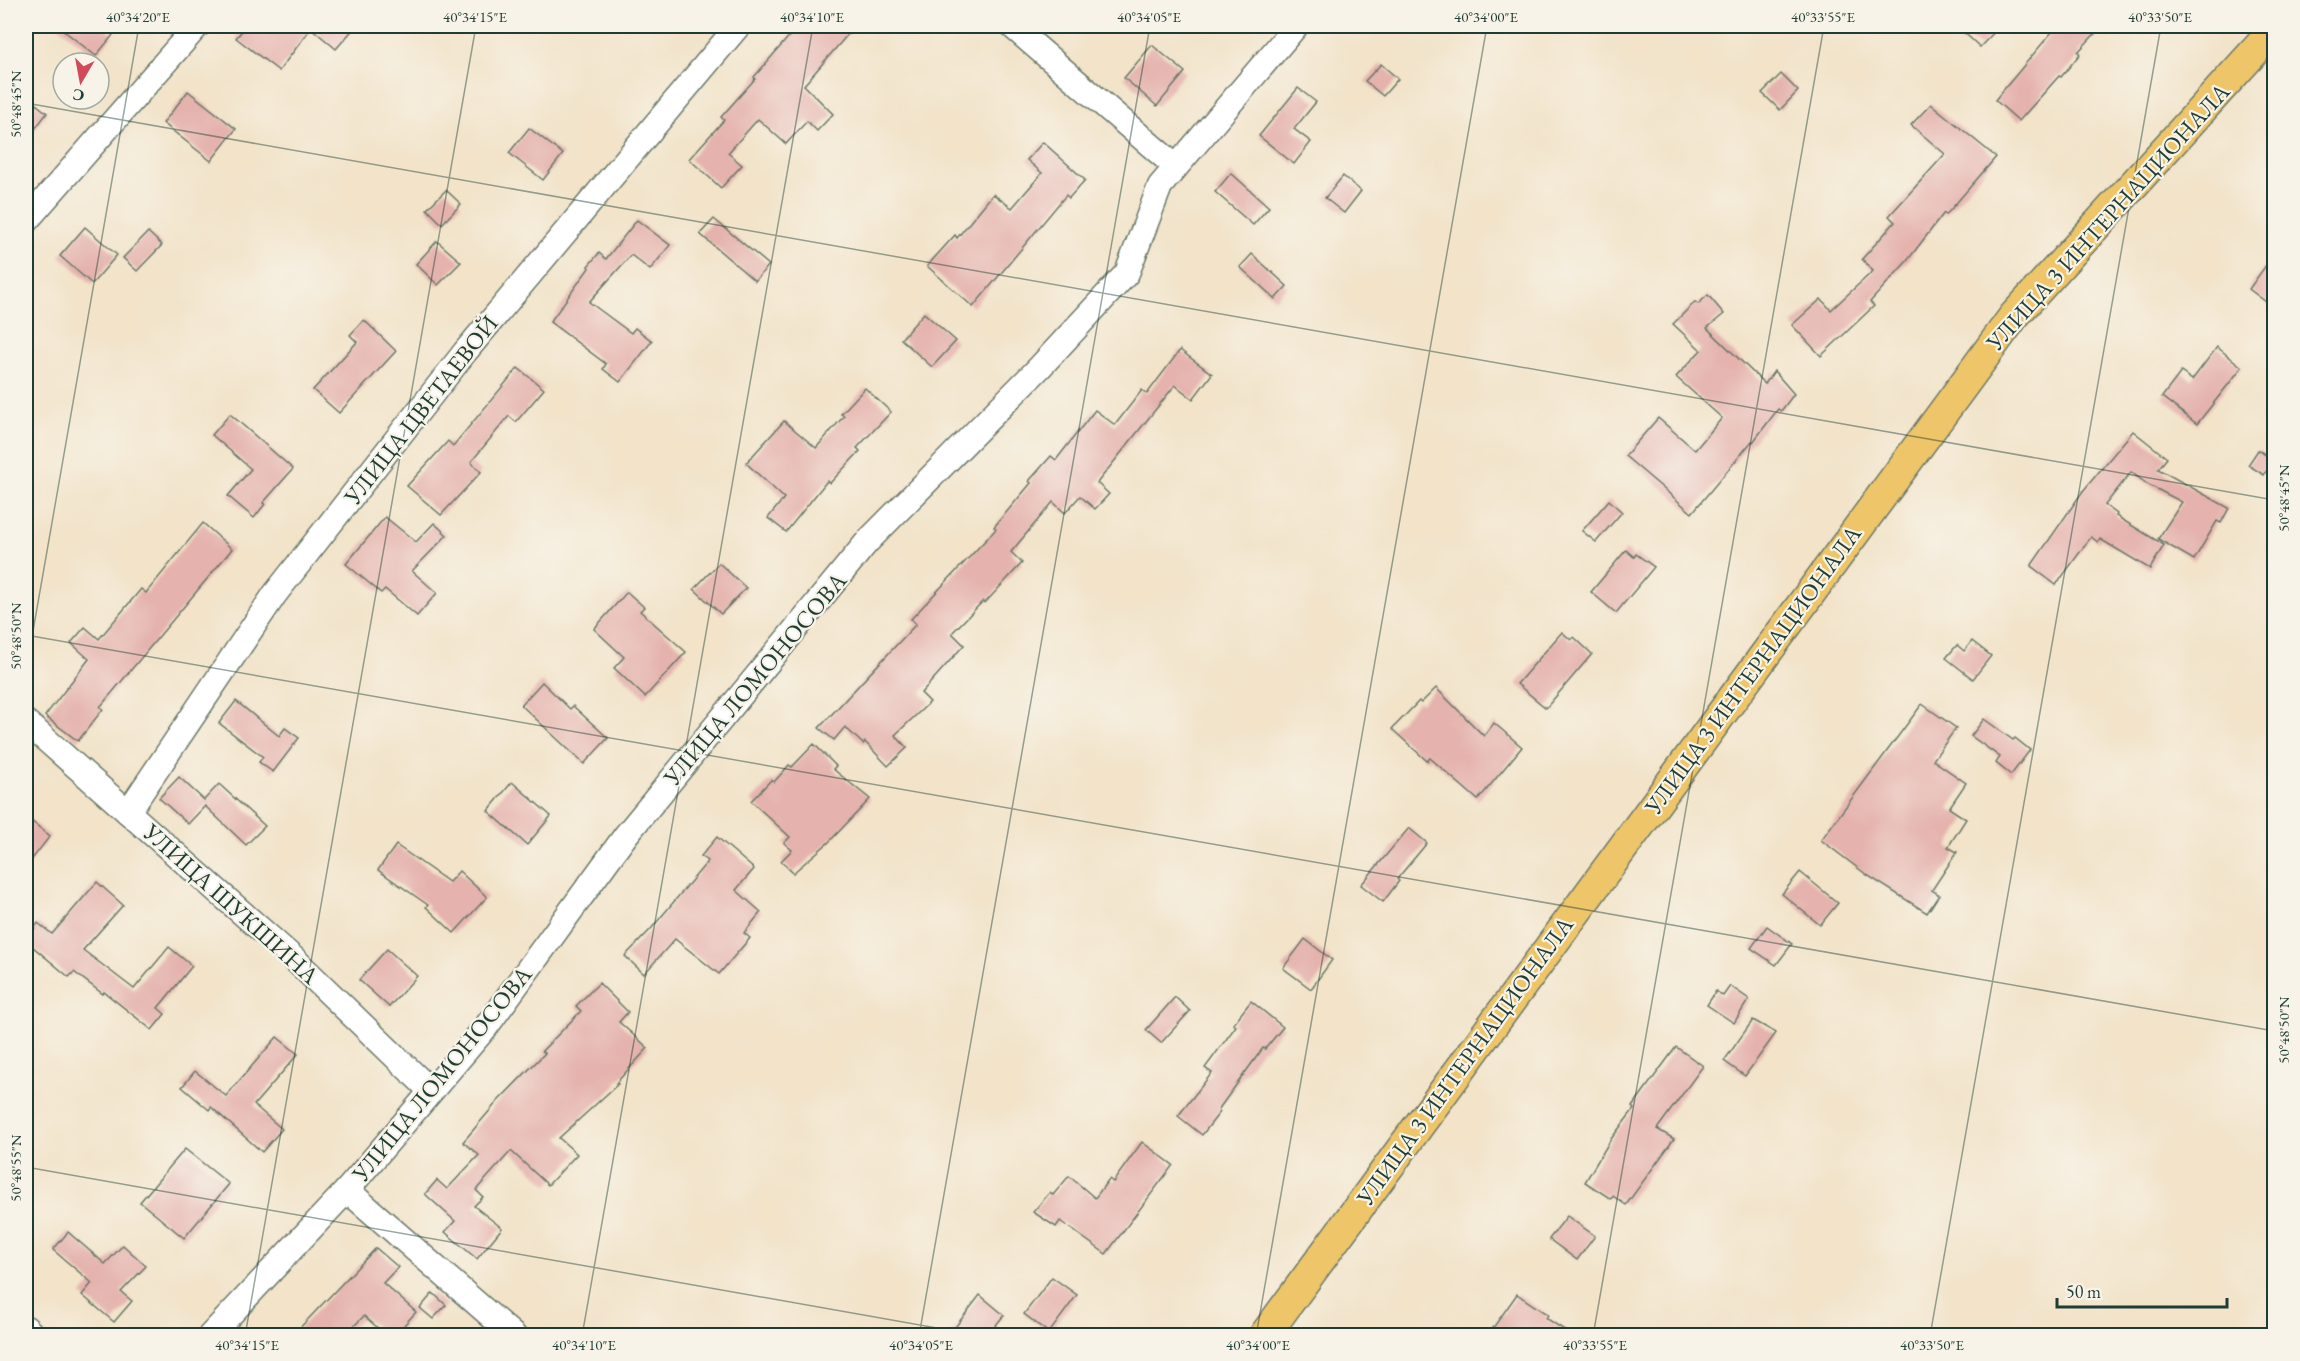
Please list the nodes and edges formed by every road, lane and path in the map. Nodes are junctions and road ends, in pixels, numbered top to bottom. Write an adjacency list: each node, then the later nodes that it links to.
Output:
1 (197, 26): 7 (street)
2 (738, 26): 9 (street, УЛИЦА ЦВЕТАЕВОЙ)
3 (1012, 26): 6 (street)
4 (1296, 26): 6 (street, УЛИЦА ЛОМОНОСОВА)
5 (2274, 30): 16 (main road, УЛИЦА 3 ИНТЕРНАЦИОНАЛА)
6 (1176, 167): 10 (street, УЛИЦА ЛОМОНОСОВА)
7 (26, 221)
8 (26, 722): 9 (street, УЛИЦА ШУКШИНА)
9 (128, 812): 10 (street, УЛИЦА ШУКШИНА)
10 (431, 1091): 11 (street, УЛИЦА ЛОМОНОСОВА)
11 (346, 1190): 14 (street, УЛИЦА ЛОМОНОСОВА); 15 (street)
12 (26, 1328): 13 (street)
13 (34, 1335)
14 (210, 1335)
15 (514, 1335)
16 (1264, 1335)

